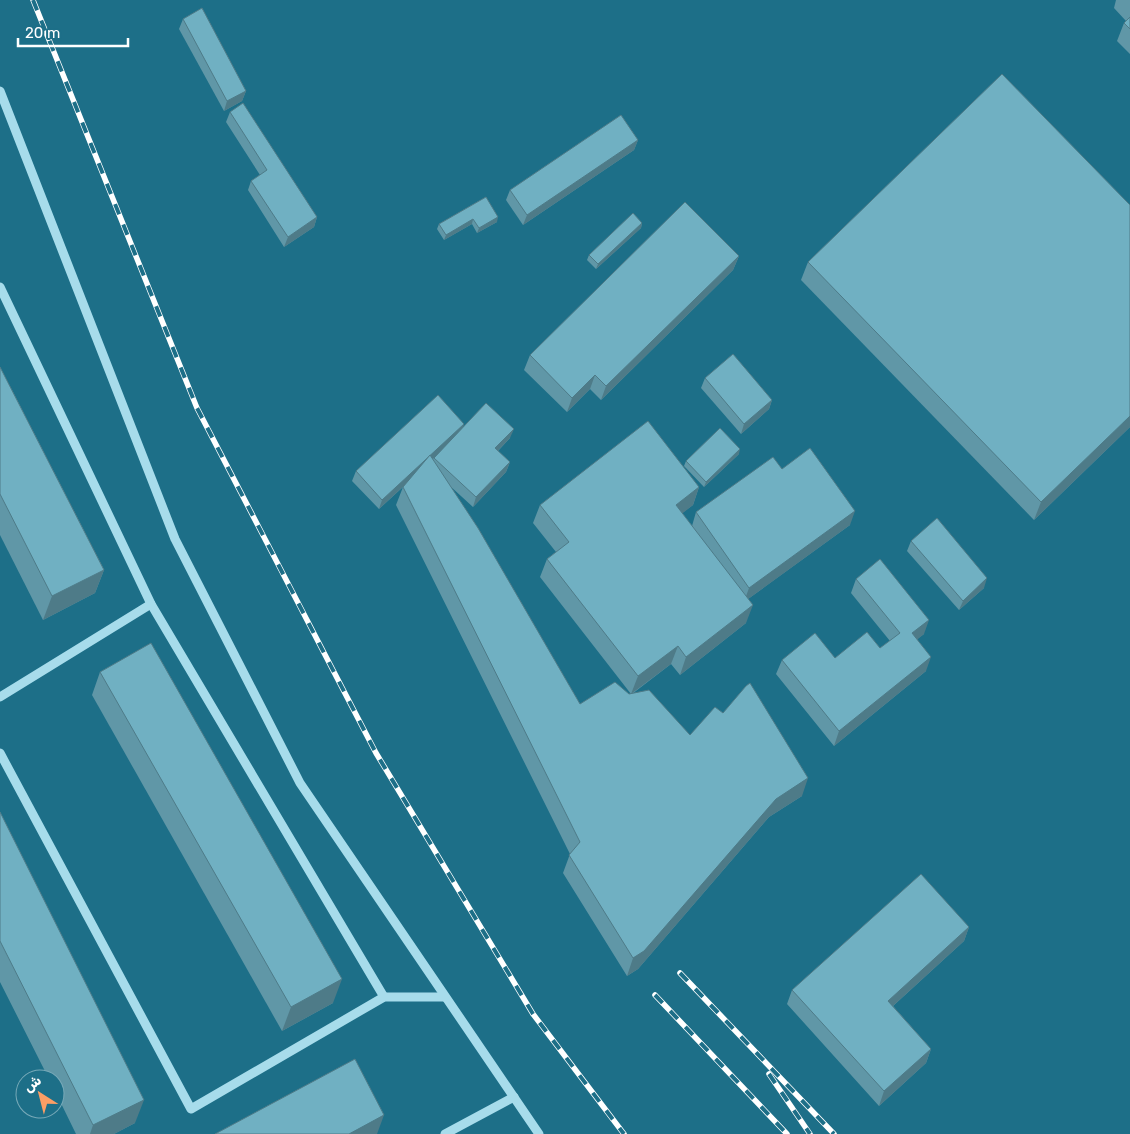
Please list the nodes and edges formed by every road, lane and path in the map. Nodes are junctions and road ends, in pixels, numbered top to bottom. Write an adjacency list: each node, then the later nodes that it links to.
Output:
1 (0, 90): 7 (street)
2 (0, 286): 3 (street)
3 (151, 604): 4 (street); 6 (street)
4 (0, 697)
5 (0, 753): 6 (street)
6 (384, 997): 7 (street)
7 (444, 997): 8 (street)
8 (514, 1097): 9 (street); 10 (street)
9 (445, 1134)
10 (539, 1134)

